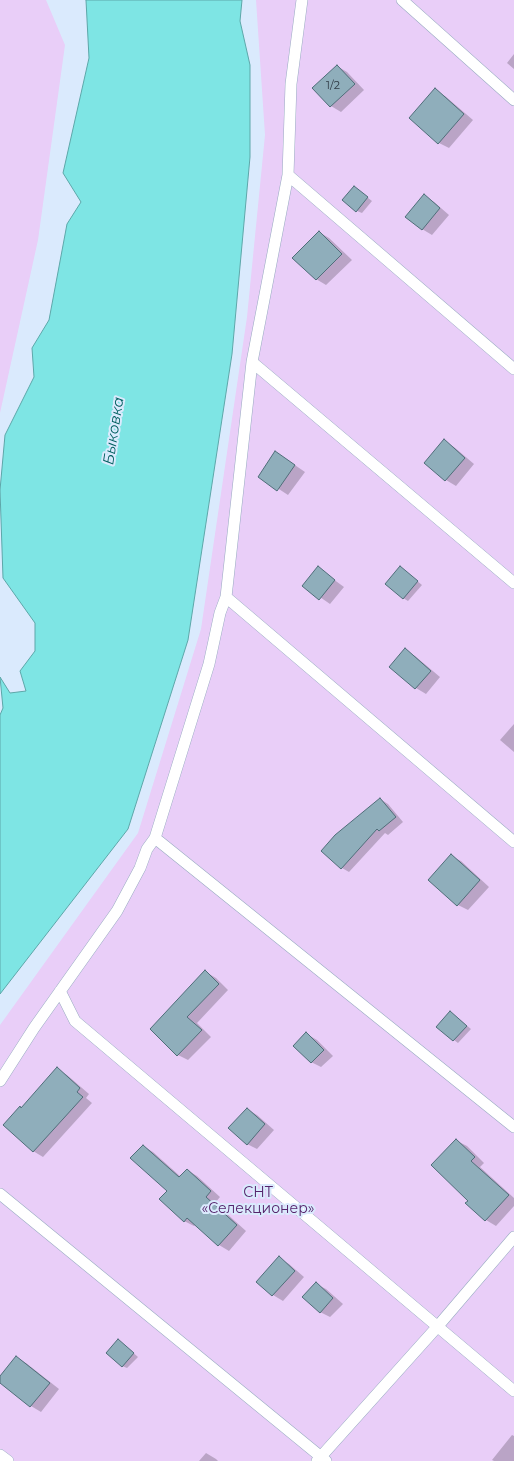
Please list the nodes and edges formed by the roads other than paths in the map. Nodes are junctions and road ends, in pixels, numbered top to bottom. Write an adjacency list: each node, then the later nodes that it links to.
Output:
1 (302, 0): 4 (lane)
2 (402, 0): 3 (lane)
3 (514, 100)
4 (288, 175): 5 (lane); 6 (lane)
5 (252, 362): 7 (lane); 8 (lane)
6 (514, 369)
7 (514, 583)
8 (226, 597): 9 (lane); 10 (lane)
9 (155, 838): 11 (lane); 13 (lane)
10 (514, 842)
11 (60, 991): 12 (lane); 16 (lane)
12 (0, 1080)
13 (514, 1127)
14 (0, 1194): 19 (lane)
15 (514, 1237): 16 (lane)
16 (438, 1326): 17 (lane); 19 (lane)
17 (514, 1391)
18 (0, 1455): 20 (lane)
19 (321, 1460)
20 (8, 1461)

